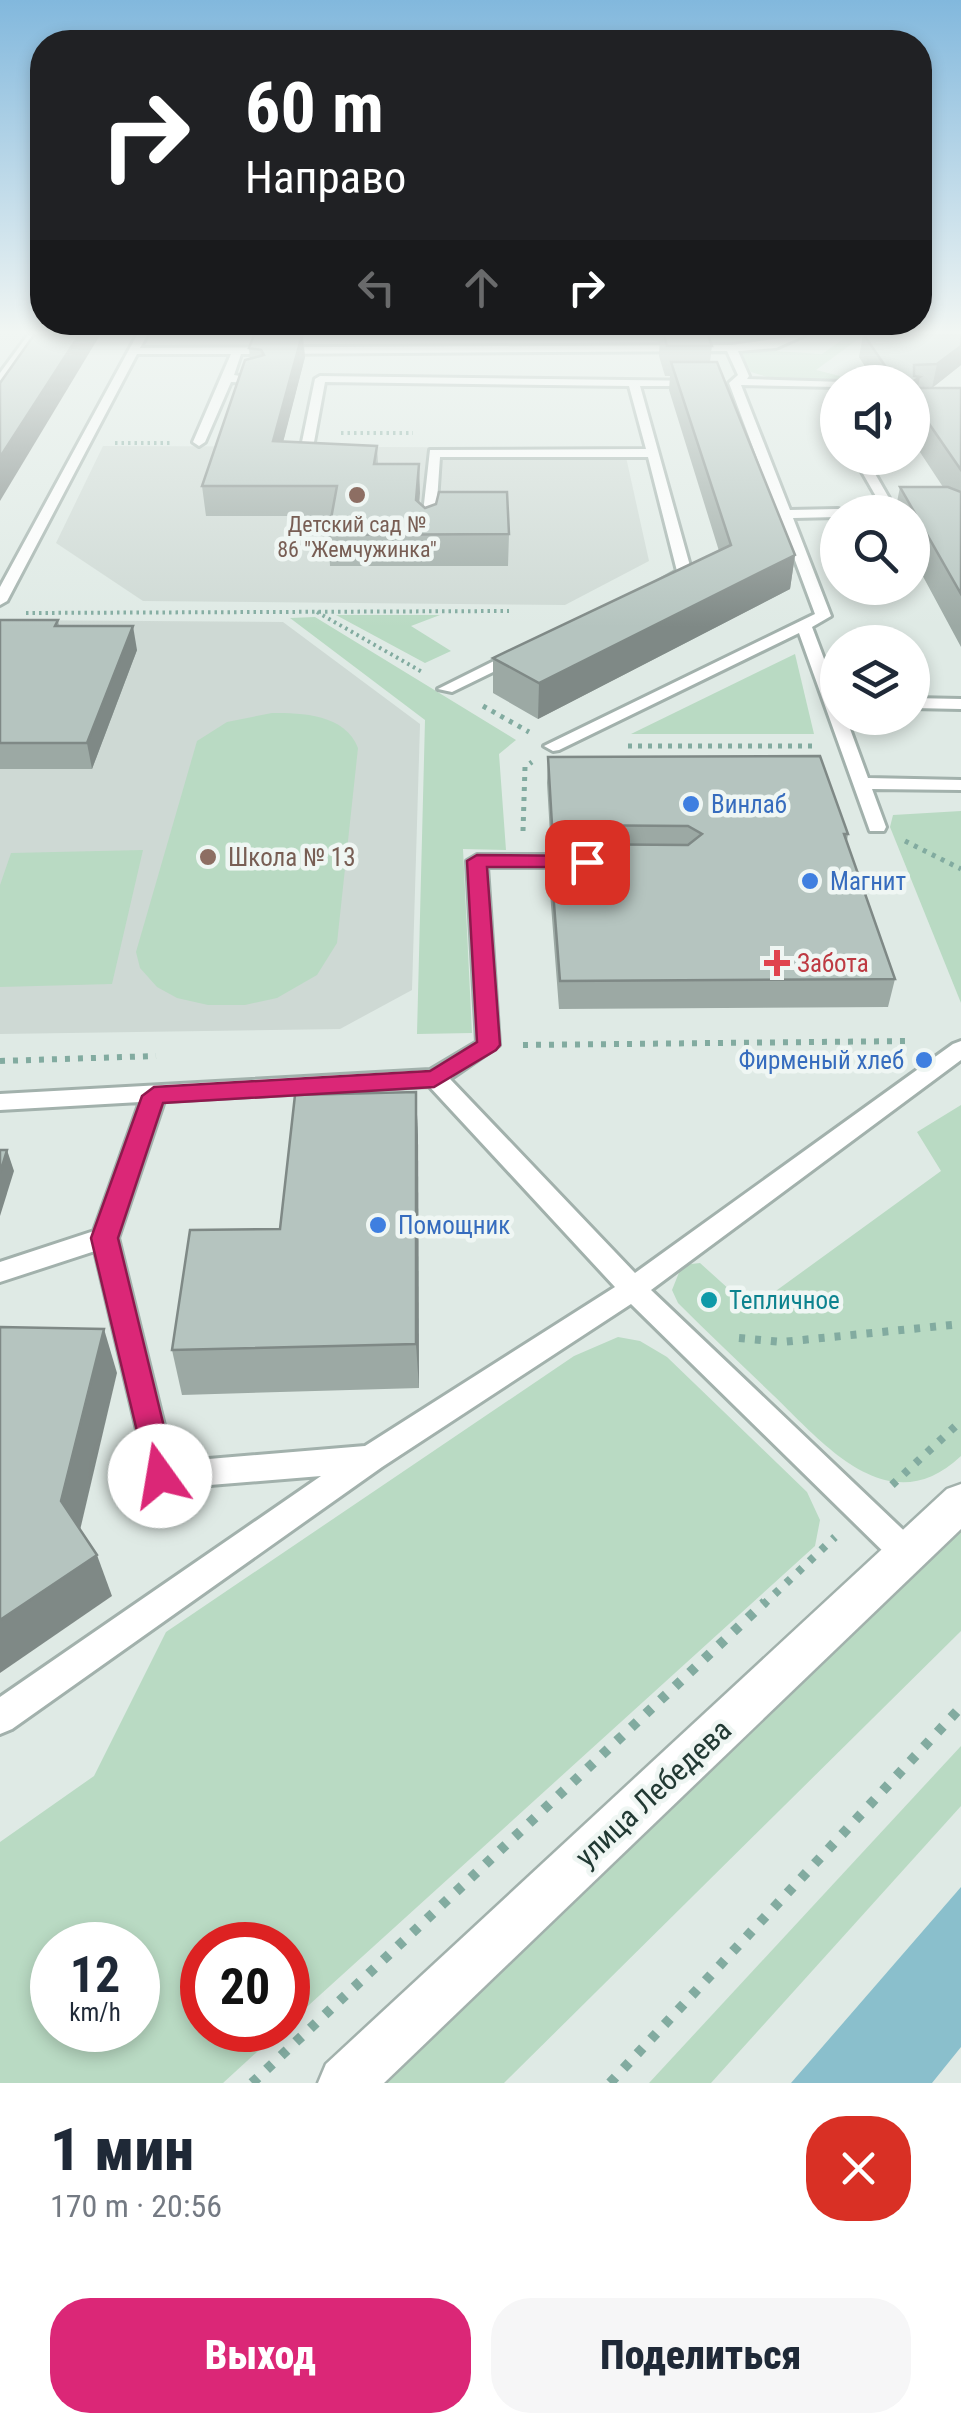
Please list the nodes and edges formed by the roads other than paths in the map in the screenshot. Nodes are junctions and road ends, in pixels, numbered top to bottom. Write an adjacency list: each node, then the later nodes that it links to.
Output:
1 (90, 432): 13 (lane)
2 (202, 432): 6 (lane)
3 (309, 432): 7 (lane)
4 (645, 432): 8 (lane)
5 (755, 432): 10 (lane)
6 (198, 442)
7 (308, 442)
8 (650, 453): 11 (lane); 12 (lane)
9 (820, 513): 10 (lane)
10 (786, 514): 14 (lane)
11 (428, 531)
12 (651, 589)
13 (0, 601)
14 (804, 626): 16 (lane); 21 (lane)
15 (534, 646): 17 (lane)
16 (820, 667)
17 (446, 689)
18 (930, 703): 19 (lane)
19 (961, 704)
20 (844, 735): 22 (lane)
21 (553, 746)
22 (860, 784): 23 (lane); 24 (lane)
23 (961, 785)
24 (876, 827)
25 (594, 862): 27 (lane)
26 (961, 1049): 32 (lane)
27 (434, 1078): 28 (lane); 32 (lane)
28 (154, 1096): 29 (lane); 30 (lane)
29 (0, 1102)
30 (104, 1238): 31 (lane); 33 (lane)
31 (0, 1272)
32 (633, 1289): 33 (lane); 35 (lane)
33 (372, 1458): 36 (lane)
34 (961, 1502): 35 (street, улица Лебедева)
35 (907, 1554): 37 (street, улица Лебедева)
36 (0, 1718)
37 (345, 2083)

